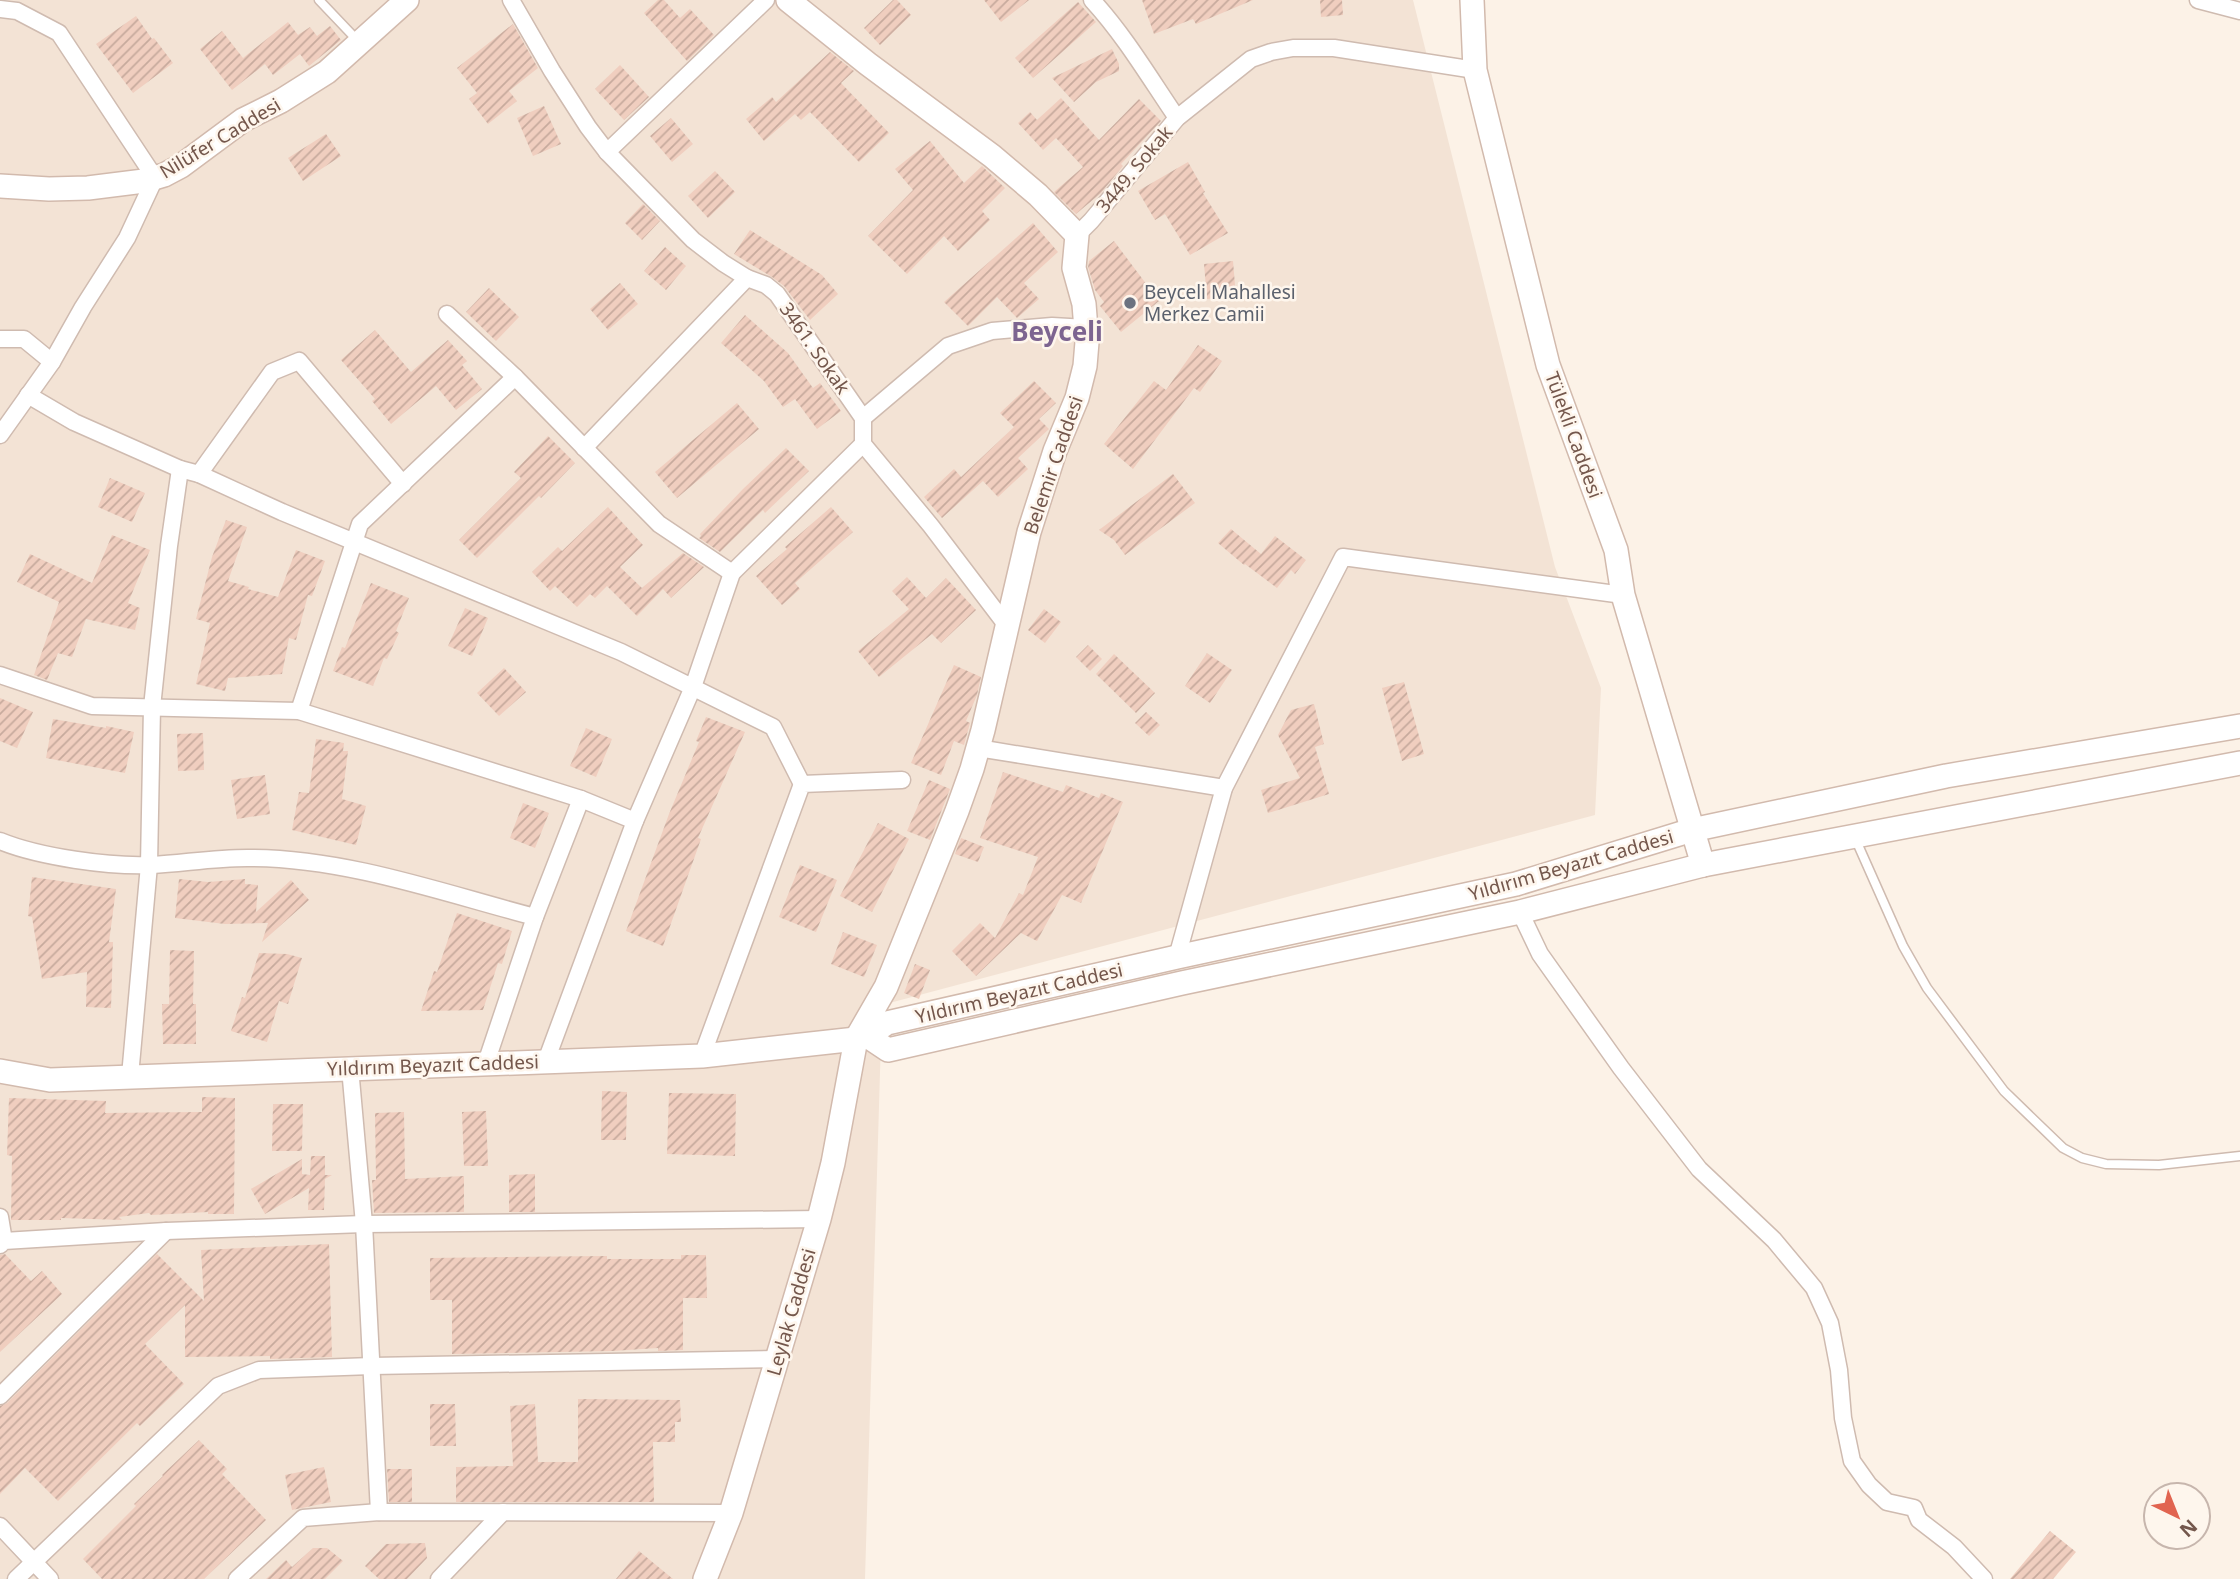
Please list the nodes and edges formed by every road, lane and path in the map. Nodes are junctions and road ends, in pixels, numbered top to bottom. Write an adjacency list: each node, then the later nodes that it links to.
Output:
1 (319, 0): 11 (lane)
2 (407, 0): 11 (main road, Nilüfer Caddesi)
3 (511, 0): 14 (street, 3461. Sokak)
4 (766, 0): 14 (street)
5 (788, 0): 17 (main road)
6 (1092, 0): 13 (street, 3449. Sokak)
7 (1472, 0): 12 (main road, Tülekli Caddesi)
8 (2198, 0): 10 (street)
9 (0, 9): 15 (street)
10 (2240, 12)
11 (359, 43): 15 (main road, Nilüfer Caddesi)
12 (1475, 70): 13 (street); 34 (main road, Tülekli Caddesi)
13 (1177, 118): 17 (street, 3449. Sokak)
14 (607, 152): 18 (street, 3461. Sokak)
15 (155, 178): 16 (main road, Nilüfer Caddesi); 22 (street)
16 (0, 186)
17 (1077, 235): 20 (main road, Belemir Caddesi)
18 (747, 278): 25 (street, 3461. Sokak); 28 (street)
19 (447, 314): 23 (street)
20 (1087, 328): 25 (street); 35 (main road, Belemir Caddesi)
21 (0, 339): 22 (street)
22 (52, 362): 24 (street)
23 (515, 377): 28 (street); 31 (street)
24 (28, 396): 26 (street); 29 (street)
25 (863, 418): 27 (street)
26 (0, 435)
27 (863, 444): 33 (street); 35 (street)
28 (584, 448): 33 (street)
29 (180, 469): 30 (street); 38 (street)
30 (199, 474): 31 (street); 32 (street)
31 (403, 484): 32 (street)
32 (355, 542): 37 (street); 39 (street)
33 (732, 573): 37 (street)
34 (1623, 595): 45 (street); 48 (main road, Tülekli Caddesi)
35 (1007, 626): 41 (main road, Belemir Caddesi)
36 (0, 675): 38 (street)
37 (693, 687): 44 (street); 47 (street)
38 (152, 707): 39 (street); 51 (street)
39 (299, 711): 46 (street)
40 (2240, 726): 48 (main road, Yıldırım Beyazıt Caddesi)
41 (978, 748): 45 (street); 56 (main road, Belemir Caddesi)
42 (2240, 762): 49 (main road, Yıldırım Beyazıt Caddesi)
43 (902, 780): 44 (street)
44 (802, 784): 57 (street)
45 (1224, 788): 55 (street)
46 (581, 799): 47 (street); 54 (street)
47 (635, 821): 58 (street)
48 (1692, 830): 52 (main road, Tülekli Caddesi); 55 (main road, Yıldırım Beyazıt Caddesi)
49 (1854, 835): 52 (main road, Yıldırım Beyazıt Caddesi); 63 (lane)
50 (0, 841): 51 (street)
51 (149, 865): 54 (street); 62 (street)
52 (1703, 865): 53 (main road, Yıldırım Beyazıt Caddesi)
53 (1520, 912): 56 (main road, Yıldırım Beyazıt Caddesi); 84 (street)
54 (535, 917): 59 (street)
55 (1177, 957): 56 (main road, Yıldırım Beyazıt Caddesi)
56 (861, 1037): 57 (main road, Yıldırım Beyazıt Caddesi); 65 (main road, Leylak Caddesi)
57 (702, 1056): 58 (main road, Yıldırım Beyazıt Caddesi)
58 (546, 1061): 59 (main road, Yıldırım Beyazıt Caddesi)
59 (486, 1063): 60 (main road, Yıldırım Beyazıt Caddesi)
60 (350, 1068): 62 (main road, Yıldırım Beyazıt Caddesi); 66 (street)
61 (0, 1072): 62 (main road, Yıldırım Beyazıt Caddesi)
62 (130, 1076)
63 (2240, 1156)
64 (0, 1217): 68 (street)
65 (819, 1219): 66 (street); 69 (main road, Leylak Caddesi)
66 (364, 1224): 67 (street); 70 (street)
67 (166, 1231): 68 (street); 71 (street)
68 (2, 1243)
69 (778, 1359): 70 (street); 74 (main road, Leylak Caddesi)
70 (372, 1366): 72 (street); 77 (street)
71 (0, 1396)
72 (379, 1512): 73 (street); 80 (street)
73 (503, 1512): 74 (street); 76 (street)
74 (731, 1513): 83 (main road, Leylak Caddesi)
75 (0, 1526): 77 (street)
76 (458, 1559): 81 (street); 82 (street)
77 (34, 1562): 78 (street); 79 (street)
78 (16, 1579)
79 (50, 1579)
80 (237, 1579)
81 (439, 1579)
82 (453, 1579)
83 (705, 1579)
84 (1984, 1579)

